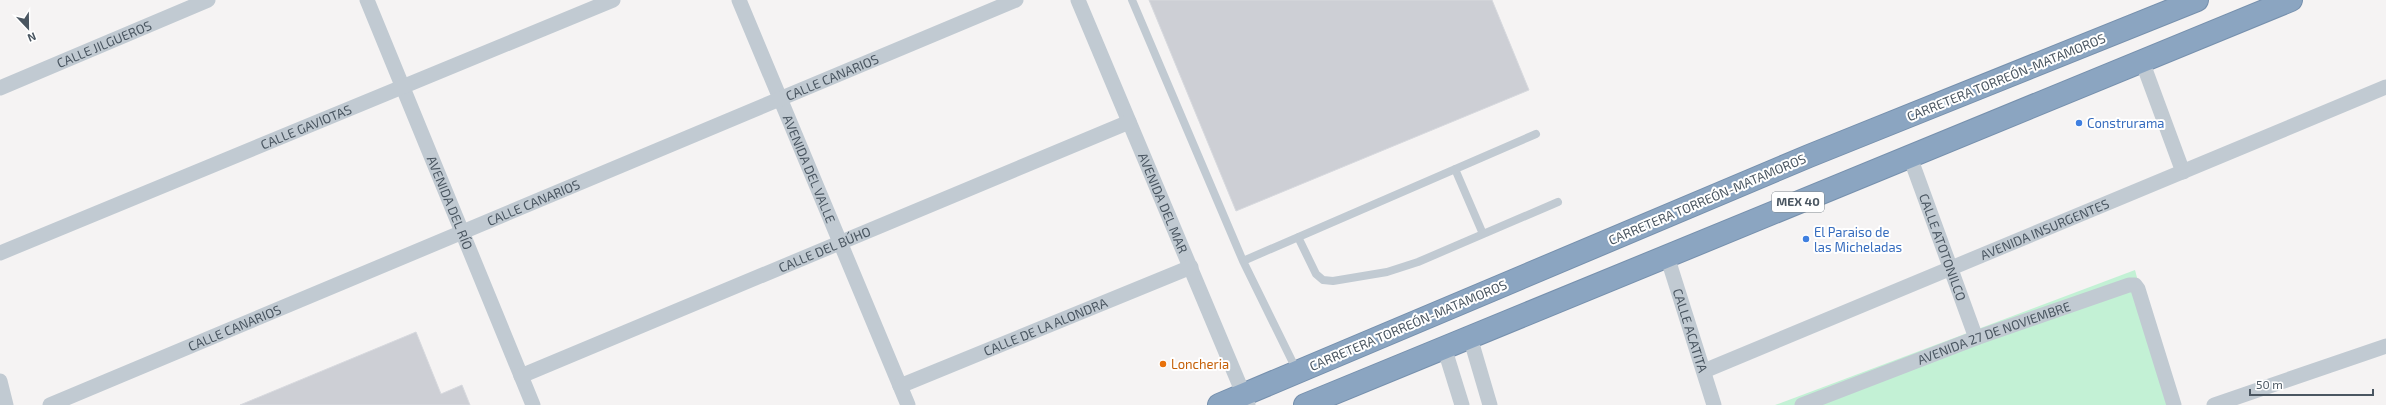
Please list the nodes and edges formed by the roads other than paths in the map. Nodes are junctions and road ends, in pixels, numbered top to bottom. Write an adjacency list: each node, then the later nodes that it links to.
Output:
1 (208, 0): 13 (street, CALLE JILGUEROS)
2 (367, 0): 11 (street, AVENIDA DEL RÍO)
3 (613, 0): 11 (street, CALLE GAVIOTAS)
4 (740, 0): 14 (street, AVENIDA DEL VALLE)
5 (1016, 0): 14 (street, CALLE CANARIOS)
6 (1078, 0): 15 (street, AVENIDA DEL MAR)
7 (1132, 0): 27 (lane)
8 (2197, 0): 35 (highway, CARRETERA TORREÓN-MATAMOROS / MEX 40)
9 (2291, 0): 10 (highway, MEX 40)
10 (2142, 61): 17 (highway, MEX 40); 19 (street)
11 (401, 87): 21 (street, AVENIDA DEL RÍO); 25 (street, CALLE GAVIOTAS)
12 (2386, 87): 19 (street, AVENIDA INSURGENTES)
13 (0, 88)
14 (780, 99): 21 (street, CALLE CANARIOS); 24 (street, AVENIDA DEL VALLE)
15 (1129, 122): 24 (street, CALLE DEL BÚHO); 28 (street, AVENIDA DEL MAR)
16 (1536, 134): 18 (lane)
17 (1910, 157): 26 (highway, MEX 40); 29 (street, CALLE ATOTONILCO)
18 (1455, 169): 22 (lane); 23 (lane)
19 (2183, 172): 29 (street, AVENIDA INSURGENTES)
20 (1558, 202): 22 (lane)
21 (461, 232): 36 (street, AVENIDA DEL RÍO); 41 (street, CALLE CANARIOS)
22 (1483, 234): 23 (lane)
23 (1298, 237): 27 (lane)
24 (839, 242): 36 (street, CALLE DEL BÚHO); 38 (street, AVENIDA DEL VALLE)
25 (0, 252)
26 (1667, 256): 30 (highway, MEX 40); 34 (street, CALLE ACATITA)
27 (1243, 261): 35 (lane)
28 (1190, 267): 38 (street, CALLE DE LA ALONDRA); 39 (street, AVENIDA DEL MAR)
29 (1950, 268): 31 (street, CALLE ATOTONILCO); 34 (street, AVENIDA INSURGENTES)
30 (1470, 337): 33 (highway, MEX 40); 47 (street)
31 (1976, 338): 49 (street, AVENIDA 27 DE NOVIEMBRE); 50 (street, AVENIDA 27 DE NOVIEMBRE)
32 (2386, 346): 51 (street)
33 (1444, 347): 45 (highway, MEX 40); 46 (street)
34 (1704, 371): 48 (street, CALLE ACATITA)
35 (1297, 372): 39 (highway, CARRETERA TORREÓN-MATAMOROS / MEX 40)
36 (521, 376): 42 (street, AVENIDA DEL RÍO)
37 (0, 381): 40 (street)
38 (900, 386): 43 (street, AVENIDA DEL VALLE)
39 (1246, 400): 44 (highway, CARRETERA TORREÓN-MATAMOROS / MEX 40)
40 (6, 405)
41 (50, 405)
42 (533, 405)
43 (908, 405)
44 (1219, 405)
45 (1305, 405)
46 (1462, 405)
47 (1490, 405)
48 (1714, 405)
49 (1802, 405)
50 (2174, 405)
51 (2214, 405)

